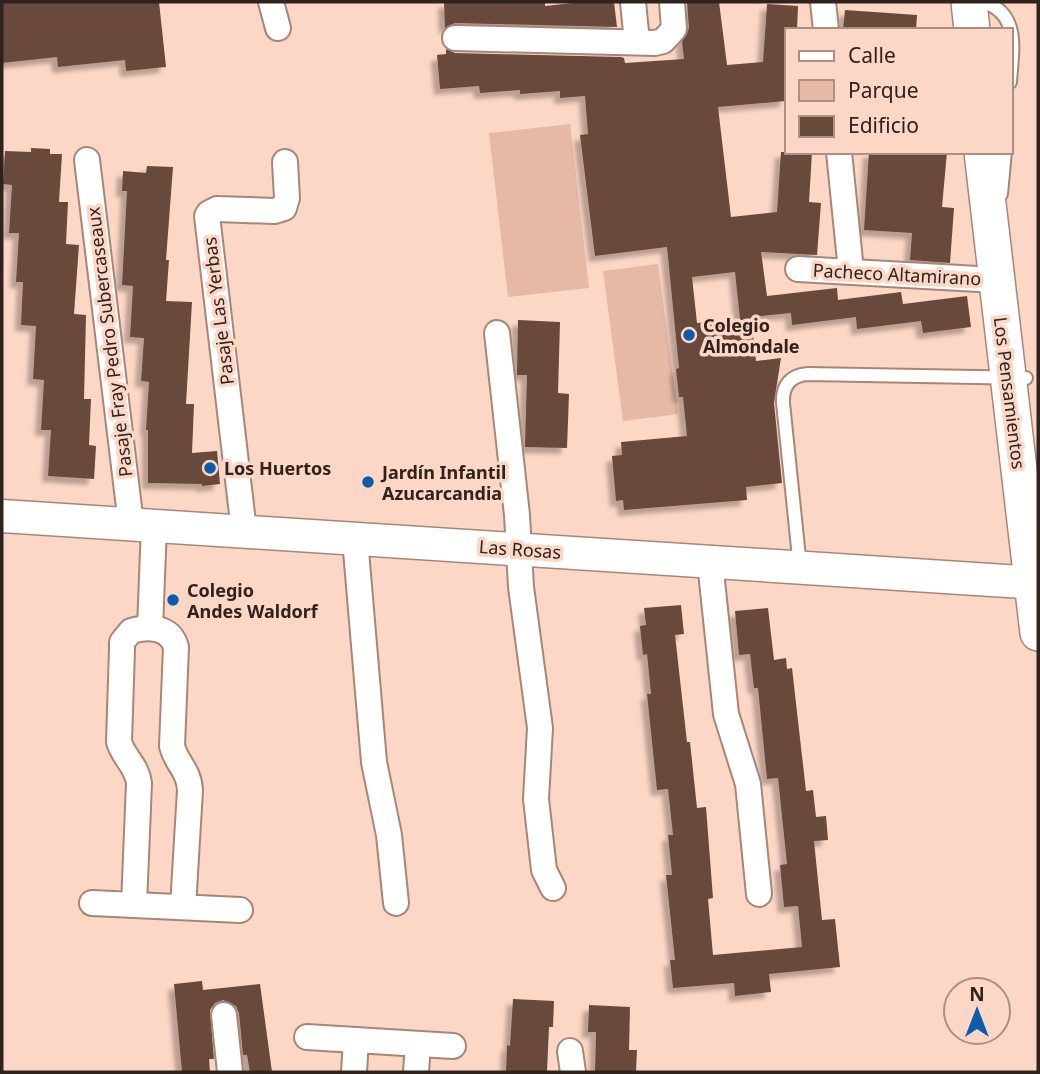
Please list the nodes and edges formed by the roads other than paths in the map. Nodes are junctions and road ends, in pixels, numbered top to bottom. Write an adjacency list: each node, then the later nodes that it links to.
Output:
1 (271, 2): 7 (street)
2 (633, 2): 12 (street)
3 (672, 2): 12 (street)
4 (823, 2): 8 (street)
5 (969, 2): 9 (main road)
6 (982, 2): 10 (lane)
7 (278, 28)
8 (826, 28)
9 (972, 28)
10 (1010, 28)
11 (455, 38): 12 (street)
12 (637, 42)
13 (839, 154): 21 (street)
14 (982, 154): 22 (main road, Los Pensamientos)
15 (992, 154): 19 (main road, Los Pensamientos)
16 (1005, 154): 19 (lane)
17 (87, 160): 27 (street, Pasaje Fray Pedro Subercaseaux)
18 (285, 162): 28 (street, Pasaje Las Yerbas)
19 (1001, 194): 24 (main road, Los Pensamientos)
20 (798, 268): 21 (street, Pacheco Altamirano)
21 (852, 271): 22 (street, Pacheco Altamirano)
22 (996, 279): 24 (main road, Los Pensamientos)
23 (498, 333): 30 (street)
24 (1017, 378): 25 (main road, Los Pensamientos); 32 (lane); 33 (main road, Los Pensamientos)
25 (1038, 479)
26 (2, 516): 27 (street, Las Rosas)
27 (143, 525): 28 (street, Las Rosas); 34 (street, Pasaje Fray Pedro Subercaseaux)
28 (244, 531): 29 (street, Las Rosas)
29 (355, 538): 30 (street, Las Rosas); 39 (street)
30 (519, 549): 31 (street, Las Rosas); 36 (street)
31 (710, 562): 32 (street, Las Rosas); 37 (street)
32 (800, 567): 33 (street, Las Rosas)
33 (1036, 582): 35 (main road, Los Pensamientos)
34 (150, 628): 40 (street); 41 (street)
35 (1038, 633)
36 (552, 888)
37 (759, 894)
38 (92, 903): 40 (street)
39 (396, 903)
40 (134, 905): 41 (street)
41 (183, 907): 42 (street)
42 (240, 910)
43 (224, 1015): 48 (street)
44 (307, 1037): 45 (street)
45 (356, 1040): 46 (street); 49 (street)
46 (418, 1044): 47 (street); 50 (street)
47 (453, 1046)
48 (230, 1072)
49 (354, 1072)
50 (416, 1072)

